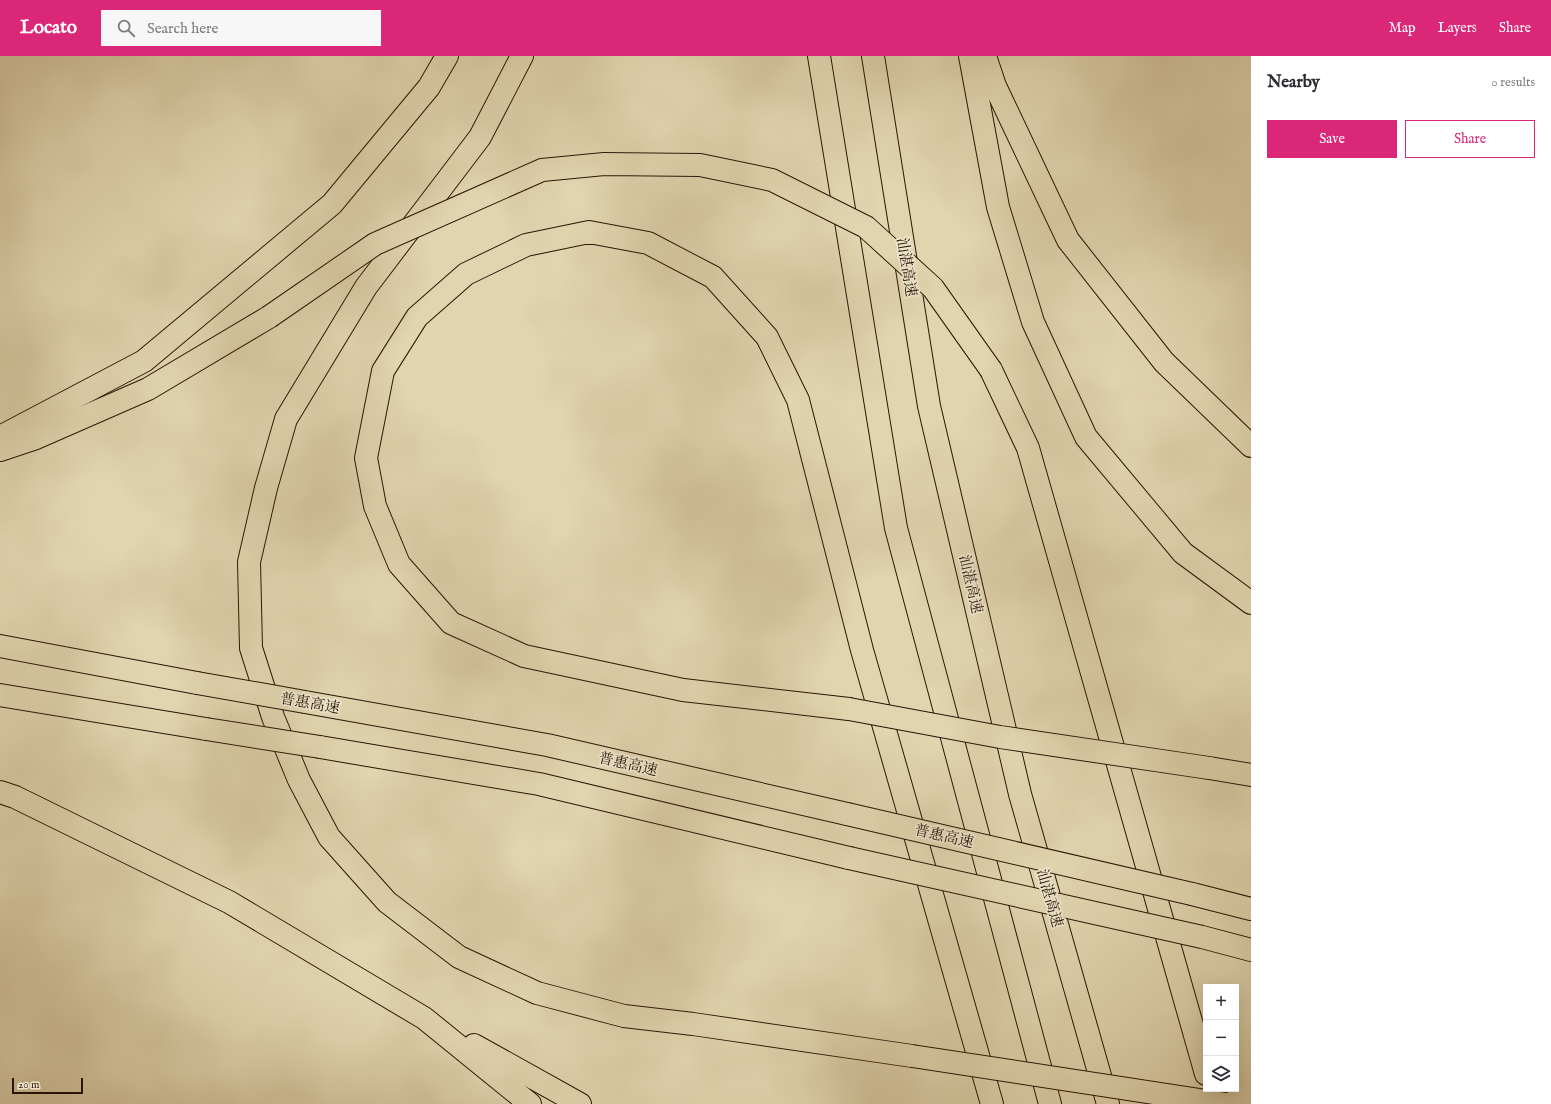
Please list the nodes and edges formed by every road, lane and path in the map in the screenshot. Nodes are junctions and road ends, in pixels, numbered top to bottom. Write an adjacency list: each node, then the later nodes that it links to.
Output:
1 (447, 56): 7 (highway)
2 (522, 56): 26 (highway, bridge)
3 (819, 56): 23 (highway)
4 (873, 56): 24 (highway, 汕湛高速)
5 (970, 56): 10 (highway)
6 (985, 56): 8 (highway)
7 (0, 437)
8 (1251, 446)
9 (0, 450): 18 (highway, bridge)
10 (1251, 603)
11 (0, 646): 15 (highway, 普惠高速, bridge)
12 (0, 695): 16 (highway, bridge)
13 (1251, 774): 22 (highway, bridge)
14 (0, 792): 17 (highway)
15 (1251, 909)
16 (1251, 950)
17 (424, 1018): 20 (highway); 21 (highway)
18 (1203, 1063)
19 (1211, 1092): 25 (highway)
20 (530, 1104)
21 (580, 1104)
22 (992, 1104)
23 (1050, 1104)
24 (1108, 1104)
25 (1215, 1104)
26 (1226, 1104)

